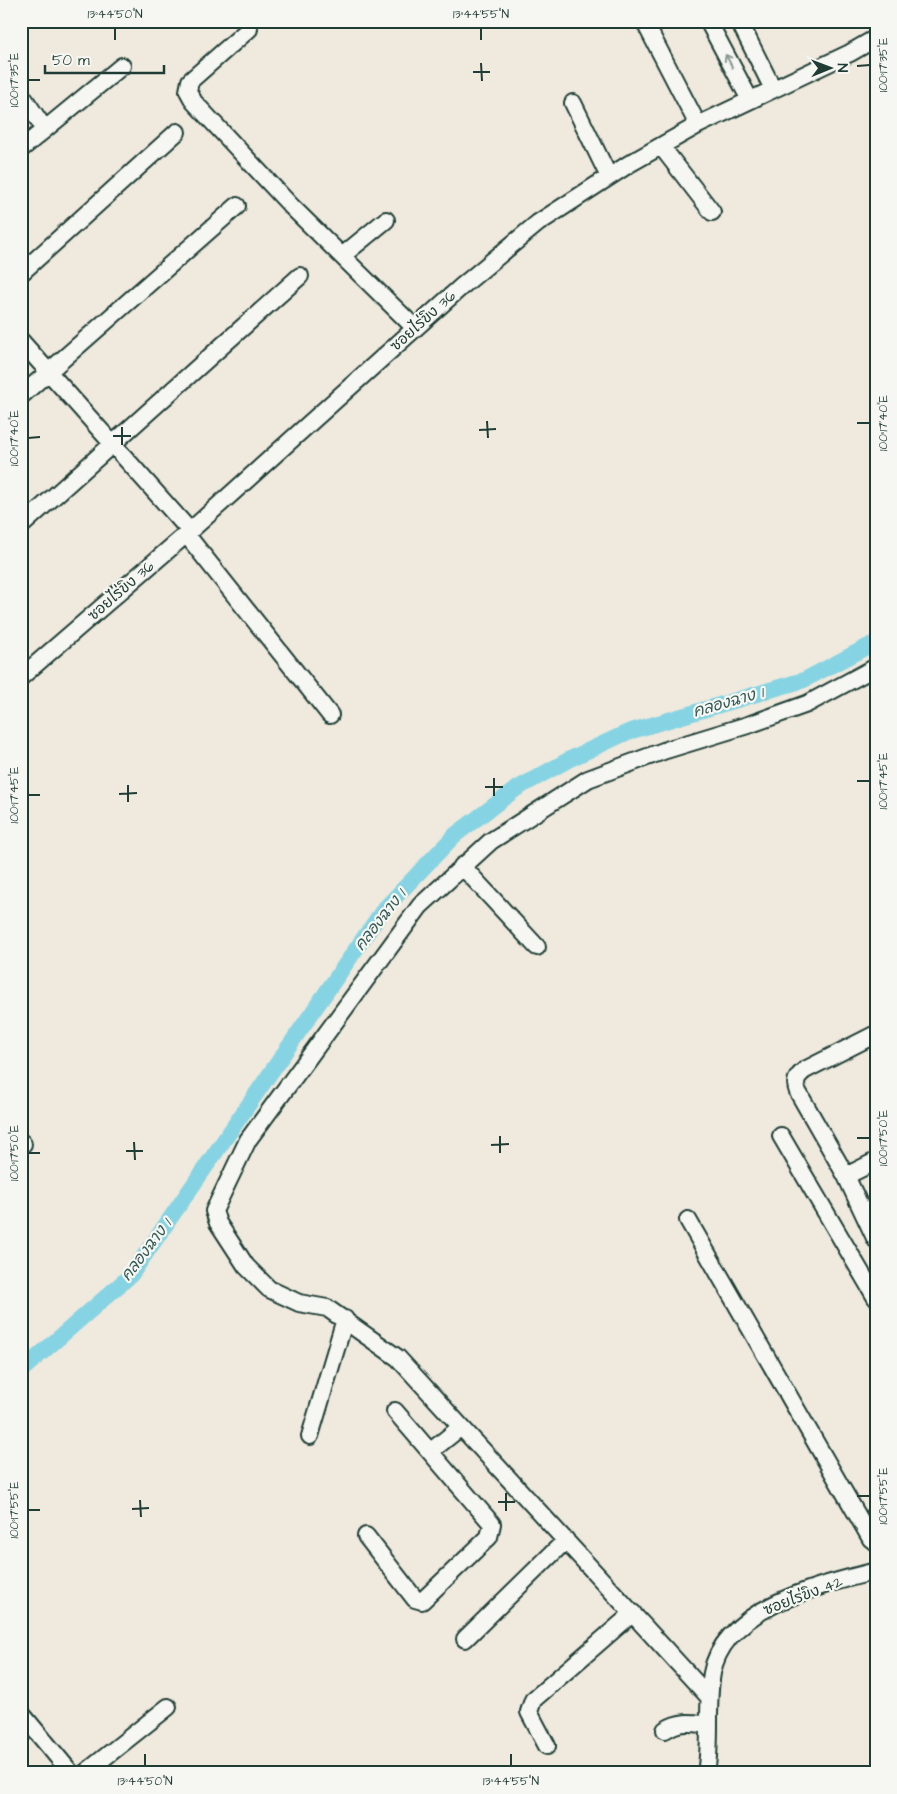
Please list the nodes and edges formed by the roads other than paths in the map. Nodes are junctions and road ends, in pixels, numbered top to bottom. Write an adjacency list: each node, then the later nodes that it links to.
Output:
1 (644, 21): 11 (street)
2 (741, 22): 3 (street); 7 (street)
3 (712, 28): 9 (street, one-way to 3)
4 (249, 29): 20 (street)
5 (876, 38): 7 (street, ซอยไร่ขิง 36)
6 (122, 66): 12 (street)
7 (773, 89): 9 (street, ซอยไร่ขิง 36)
8 (21, 94): 12 (street)
9 (750, 100): 11 (street, ซอยไร่ขิง 36)
10 (573, 103): 16 (street)
11 (698, 125): 14 (street, ซอยไร่ขิง 36)
12 (44, 128): 15 (street)
13 (177, 132): 21 (street)
14 (661, 146): 16 (street, ซอยไร่ขิง 36); 18 (street)
15 (21, 149)
16 (609, 177): 23 (street, ซอยไร่ขิง 36)
17 (237, 206): 25 (street)
18 (712, 212)
19 (386, 220): 20 (street)
20 (342, 256): 23 (street)
21 (21, 273)
22 (300, 276): 27 (street)
23 (416, 328): 29 (street, ซอยไร่ขิง 36)
24 (21, 341): 25 (street)
25 (48, 372): 26 (street); 27 (street)
26 (21, 396)
27 (113, 444): 28 (street); 29 (street)
28 (21, 526)
29 (188, 533): 31 (street, ซอยไร่ขิง 36); 32 (street)
30 (876, 667): 33 (street)
31 (21, 678)
32 (330, 715)
33 (462, 866): 34 (street); 42 (street)
34 (537, 947)
35 (876, 1034): 38 (street)
36 (781, 1136): 41 (street)
37 (876, 1161): 38 (street)
38 (846, 1176): 40 (street)
39 (688, 1220): 49 (street)
40 (876, 1240)
41 (876, 1298)
42 (345, 1319): 44 (street); 45 (street)
43 (395, 1410): 46 (street)
44 (461, 1427): 46 (street); 48 (street)
45 (310, 1436)
46 (431, 1451): 47 (street)
47 (366, 1536)
48 (566, 1540): 51 (street); 52 (street)
49 (876, 1542)
50 (876, 1571): 53 (street, ซอยไร่ขิง 42)
51 (633, 1613): 53 (street); 58 (street)
52 (466, 1639)
53 (709, 1697): 56 (street, ซอยไร่ขิง 42)
54 (168, 1707): 60 (street)
55 (21, 1712): 59 (street)
56 (709, 1725): 57 (street); 61 (street, ซอยไร่ขิง 42)
57 (665, 1730)
58 (547, 1746)
59 (71, 1773)
60 (85, 1773)
61 (706, 1773)

